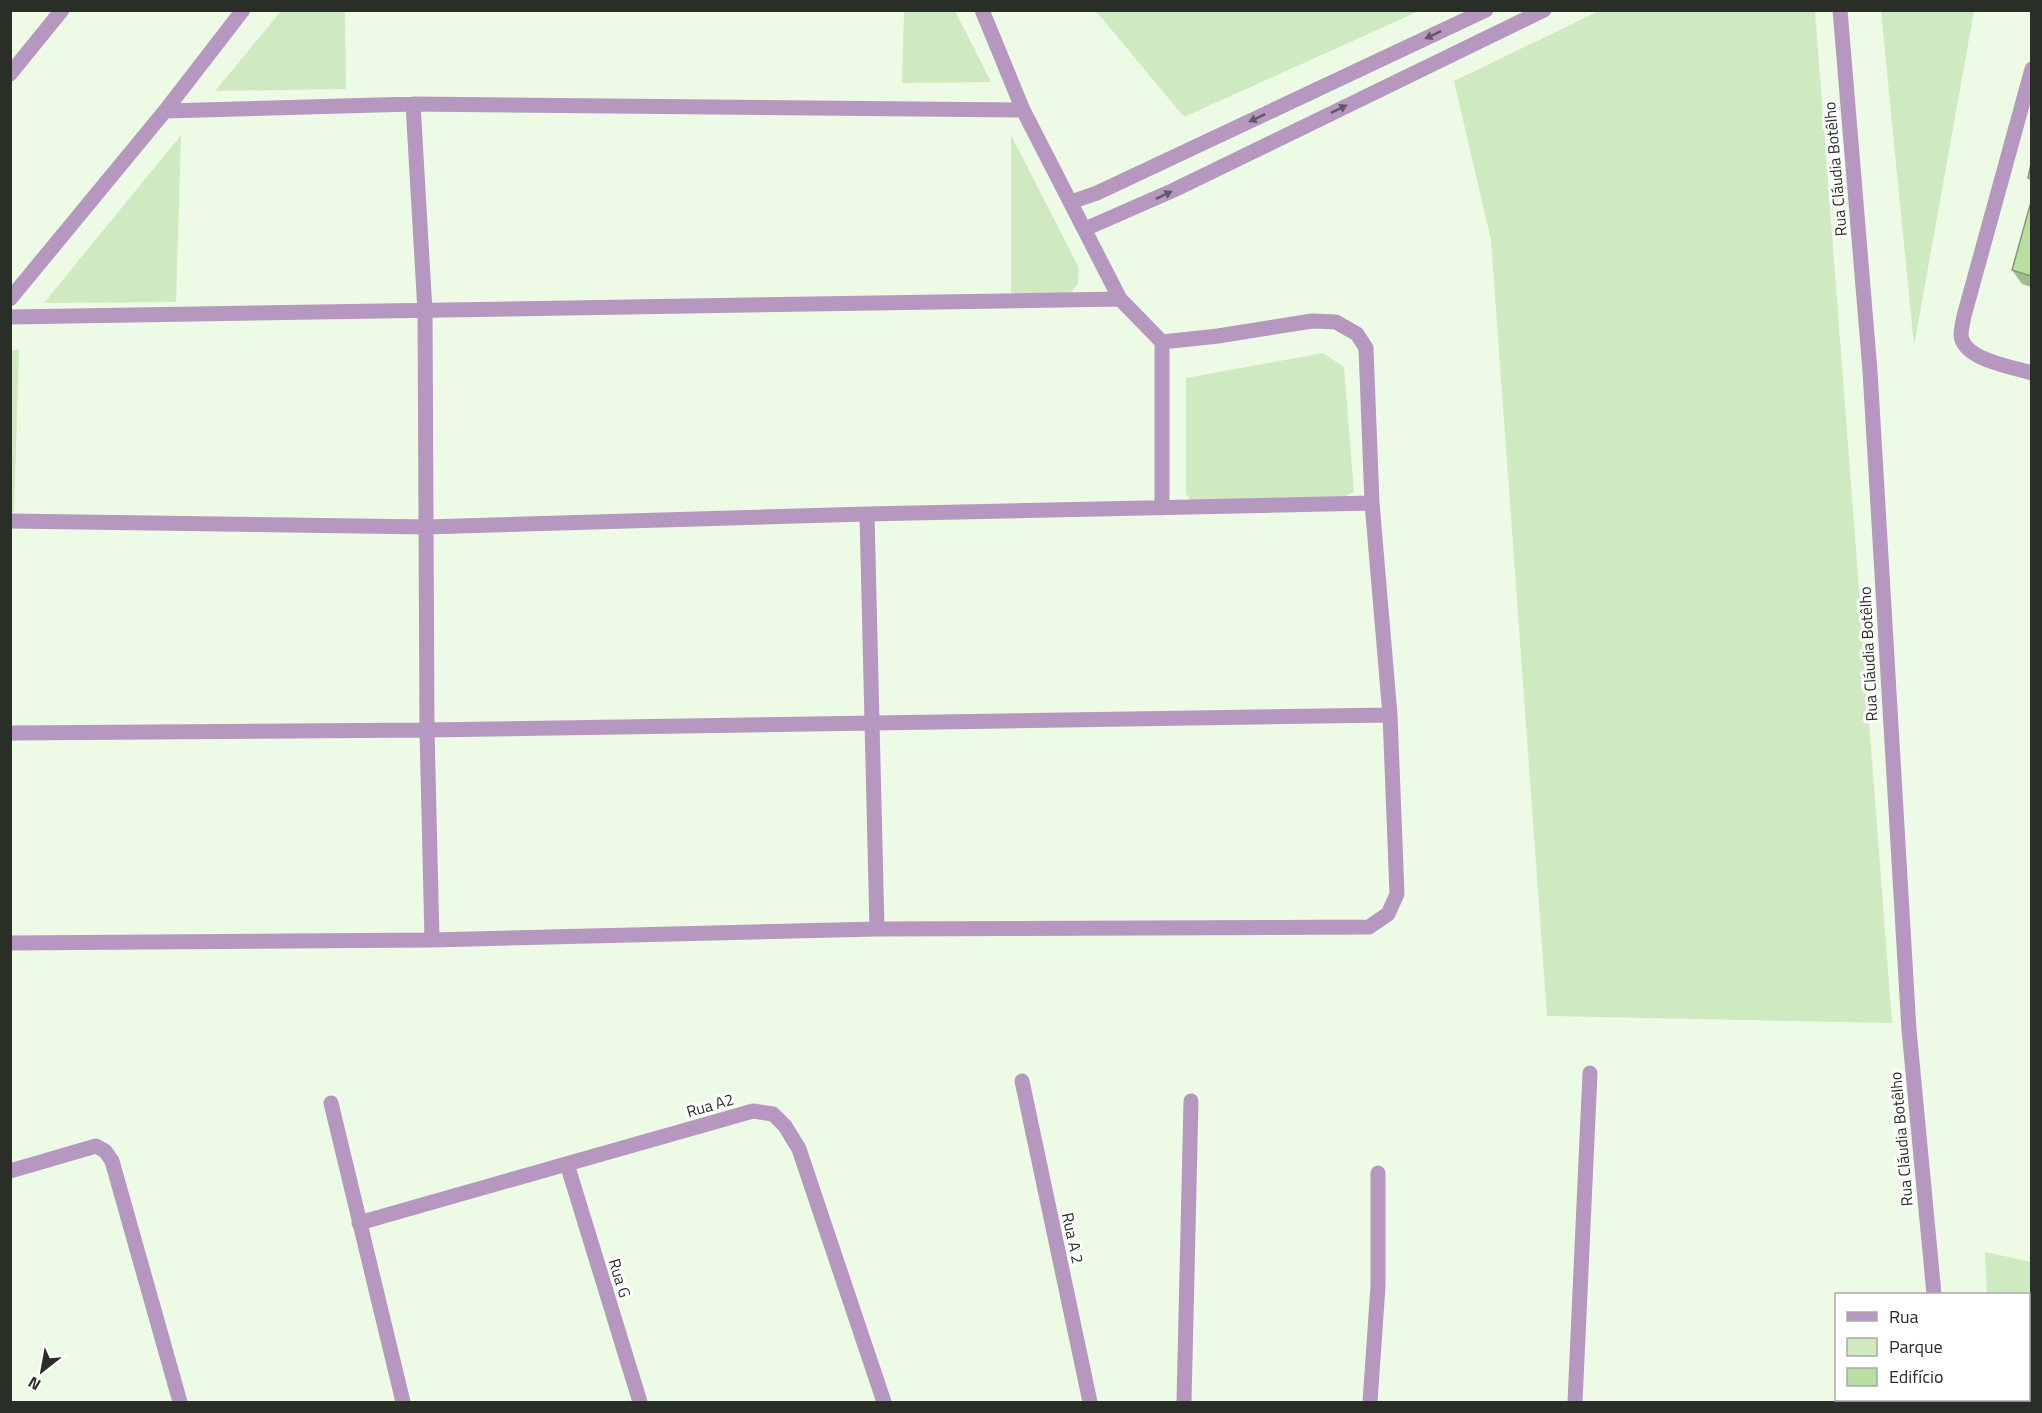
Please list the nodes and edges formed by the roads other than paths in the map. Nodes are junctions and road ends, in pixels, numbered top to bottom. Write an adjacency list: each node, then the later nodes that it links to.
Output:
1 (62, 10): 8 (street)
2 (243, 10): 11 (street)
3 (982, 10): 10 (street)
4 (1486, 10): 12 (street, one-way to 12)
5 (1544, 10): 13 (street, one-way to 5)
6 (1840, 10): 40 (street, Rua Cláudia Botêlho)
7 (2031, 69): 19 (street)
8 (10, 74)
9 (413, 104): 10 (street); 11 (street); 16 (street)
10 (1023, 110): 12 (street)
11 (165, 111): 14 (street)
12 (1071, 202): 13 (street)
13 (1085, 229): 15 (street)
14 (10, 299)
15 (1120, 299): 16 (street); 18 (street)
16 (425, 311): 17 (street); 24 (street)
17 (10, 317)
18 (1162, 342): 20 (street); 21 (street)
19 (2031, 373)
20 (1372, 502): 21 (street); 25 (street)
21 (1162, 508): 22 (street)
22 (867, 514): 24 (street); 26 (street)
23 (10, 522): 24 (street)
24 (427, 526): 27 (street)
25 (1390, 715): 26 (street); 29 (street)
26 (873, 722): 27 (street); 29 (street)
27 (428, 730): 28 (street); 30 (street)
28 (10, 733)
29 (877, 930): 30 (street)
30 (432, 940): 31 (street)
31 (10, 943)
32 (1590, 1073): 48 (street)
33 (1022, 1081): 45 (street, Rua A 2)
34 (1191, 1101): 46 (street)
35 (331, 1103): 39 (street)
36 (567, 1164): 39 (street, Rua A2); 43 (street, Rua G); 44 (street, Rua A2)
37 (10, 1171): 41 (street)
38 (1378, 1173): 47 (street)
39 (359, 1223): 42 (street)
40 (1934, 1293)
41 (180, 1402)
42 (403, 1402)
43 (640, 1402)
44 (884, 1402)
45 (1090, 1402)
46 (1184, 1402)
47 (1370, 1402)
48 (1575, 1402)

